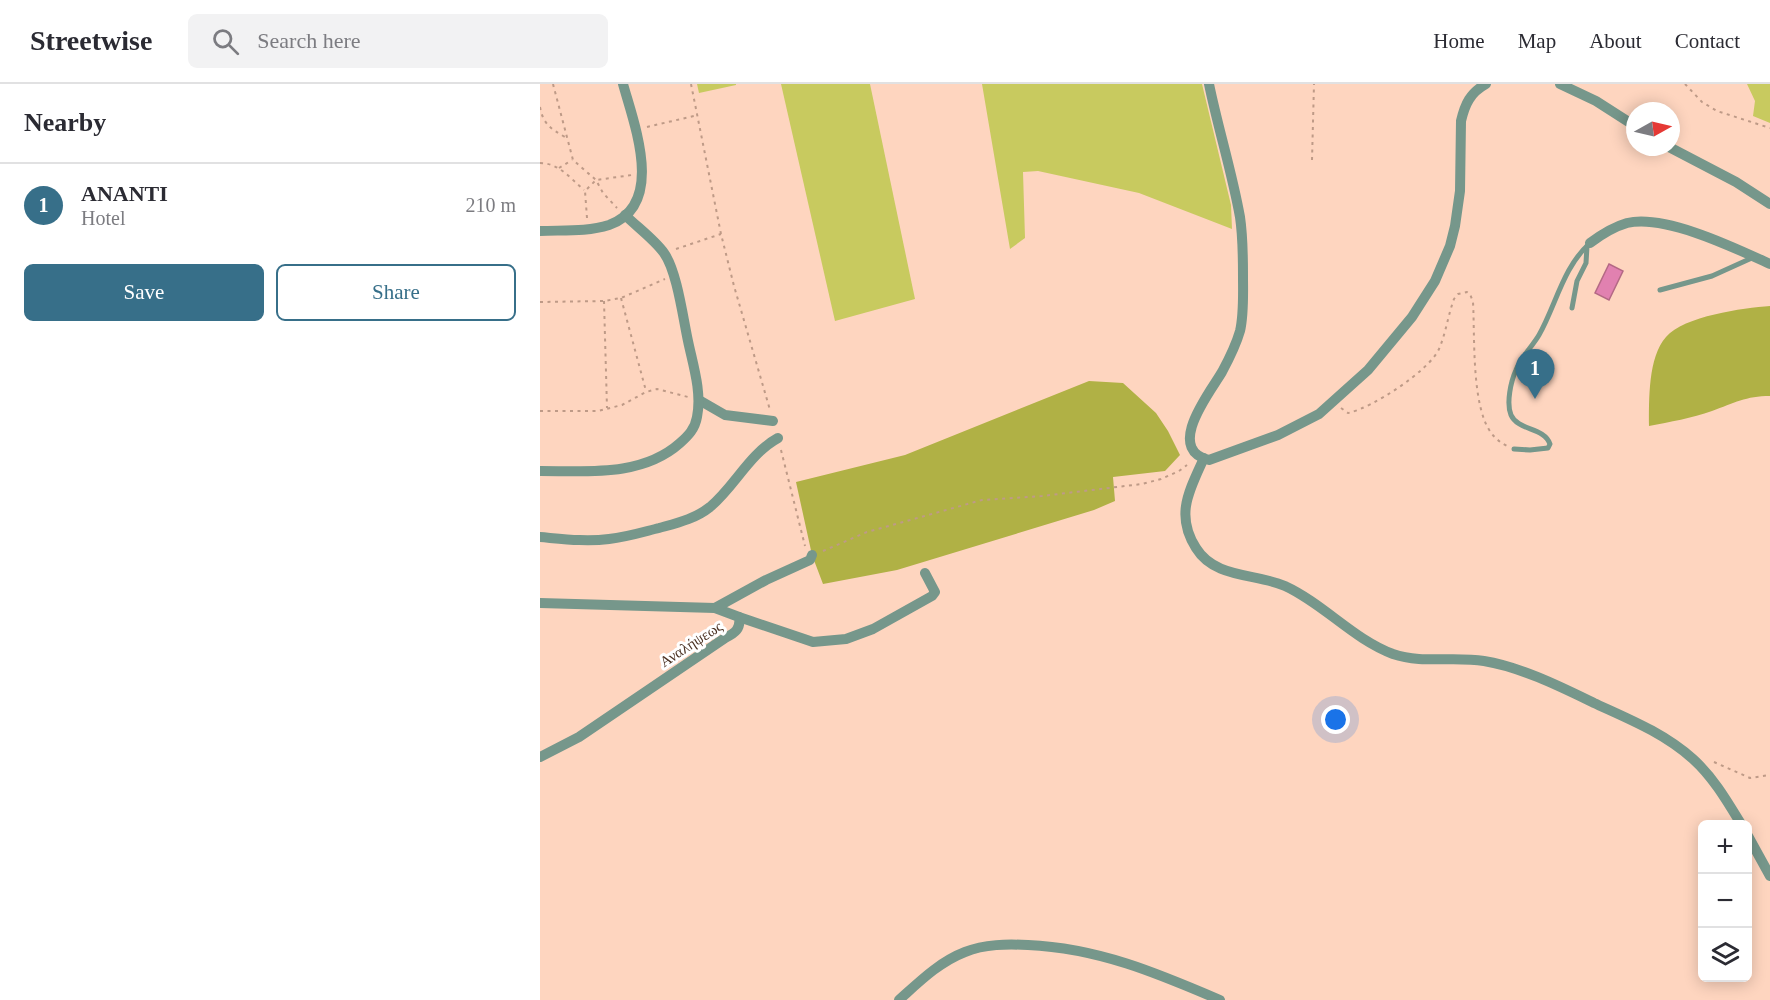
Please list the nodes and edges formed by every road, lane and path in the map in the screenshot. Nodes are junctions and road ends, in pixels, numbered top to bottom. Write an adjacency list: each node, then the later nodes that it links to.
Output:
1 (553, 84): 15 (path)
2 (623, 84): 14 (street)
3 (691, 84): 10 (path)
4 (1209, 84): 47 (street)
5 (1314, 84): 18 (path)
6 (1486, 84): 41 (street)
7 (1560, 84): 12 (street)
8 (1685, 84): 13 (path)
9 (540, 107): 11 (path)
10 (698, 115): 14 (path); 28 (path)
11 (541, 120): 15 (path)
12 (1626, 120)
13 (1770, 128)
14 (635, 130): 21 (street)
15 (566, 137): 17 (path)
16 (1680, 153): 24 (street)
17 (573, 160): 20 (path); 22 (path)
18 (1312, 160)
19 (540, 163): 20 (path)
20 (559, 168): 23 (path)
21 (642, 173): 22 (path); 25 (street)
22 (596, 180): 23 (path); 25 (path)
23 (585, 191): 26 (path)
24 (1770, 204)
25 (624, 215): 26 (street); 30 (street)
26 (588, 229): 27 (street)
27 (540, 231)
28 (721, 234): 30 (path); 44 (path)
29 (1588, 244): 31 (street); 38 (lane); 46 (lane)
30 (665, 253): 33 (street)
31 (1754, 257): 32 (street); 34 (lane)
32 (1770, 264)
33 (674, 276): 35 (path); 40 (street)
34 (1660, 290)
35 (621, 298): 37 (path); 39 (path)
36 (540, 302): 37 (path)
37 (603, 302): 42 (path)
38 (1572, 308)
39 (646, 392): 40 (path); 42 (path)
40 (699, 400): 44 (street); 48 (street)
41 (1335, 401): 46 (path); 47 (street)
42 (607, 408): 43 (path)
43 (540, 411)
44 (773, 421)
45 (778, 438): 49 (street); 50 (path)
46 (1514, 449)
47 (1201, 457): 50 (path); 56 (street)
48 (540, 471)
49 (540, 537)
50 (811, 558): 53 (street)
51 (925, 573): 54 (street)
52 (540, 603): 53 (street, Αναλήψεως)
53 (715, 608): 54 (street, Αναλήψεως)
54 (739, 616): 55 (street, Αναλήψεως)
55 (540, 757)
56 (1695, 760): 57 (path); 58 (street)
57 (1770, 775)
58 (1738, 820)
59 (1752, 843): 60 (street)
60 (1770, 876)
61 (899, 1000): 62 (street)
62 (1220, 1000)

